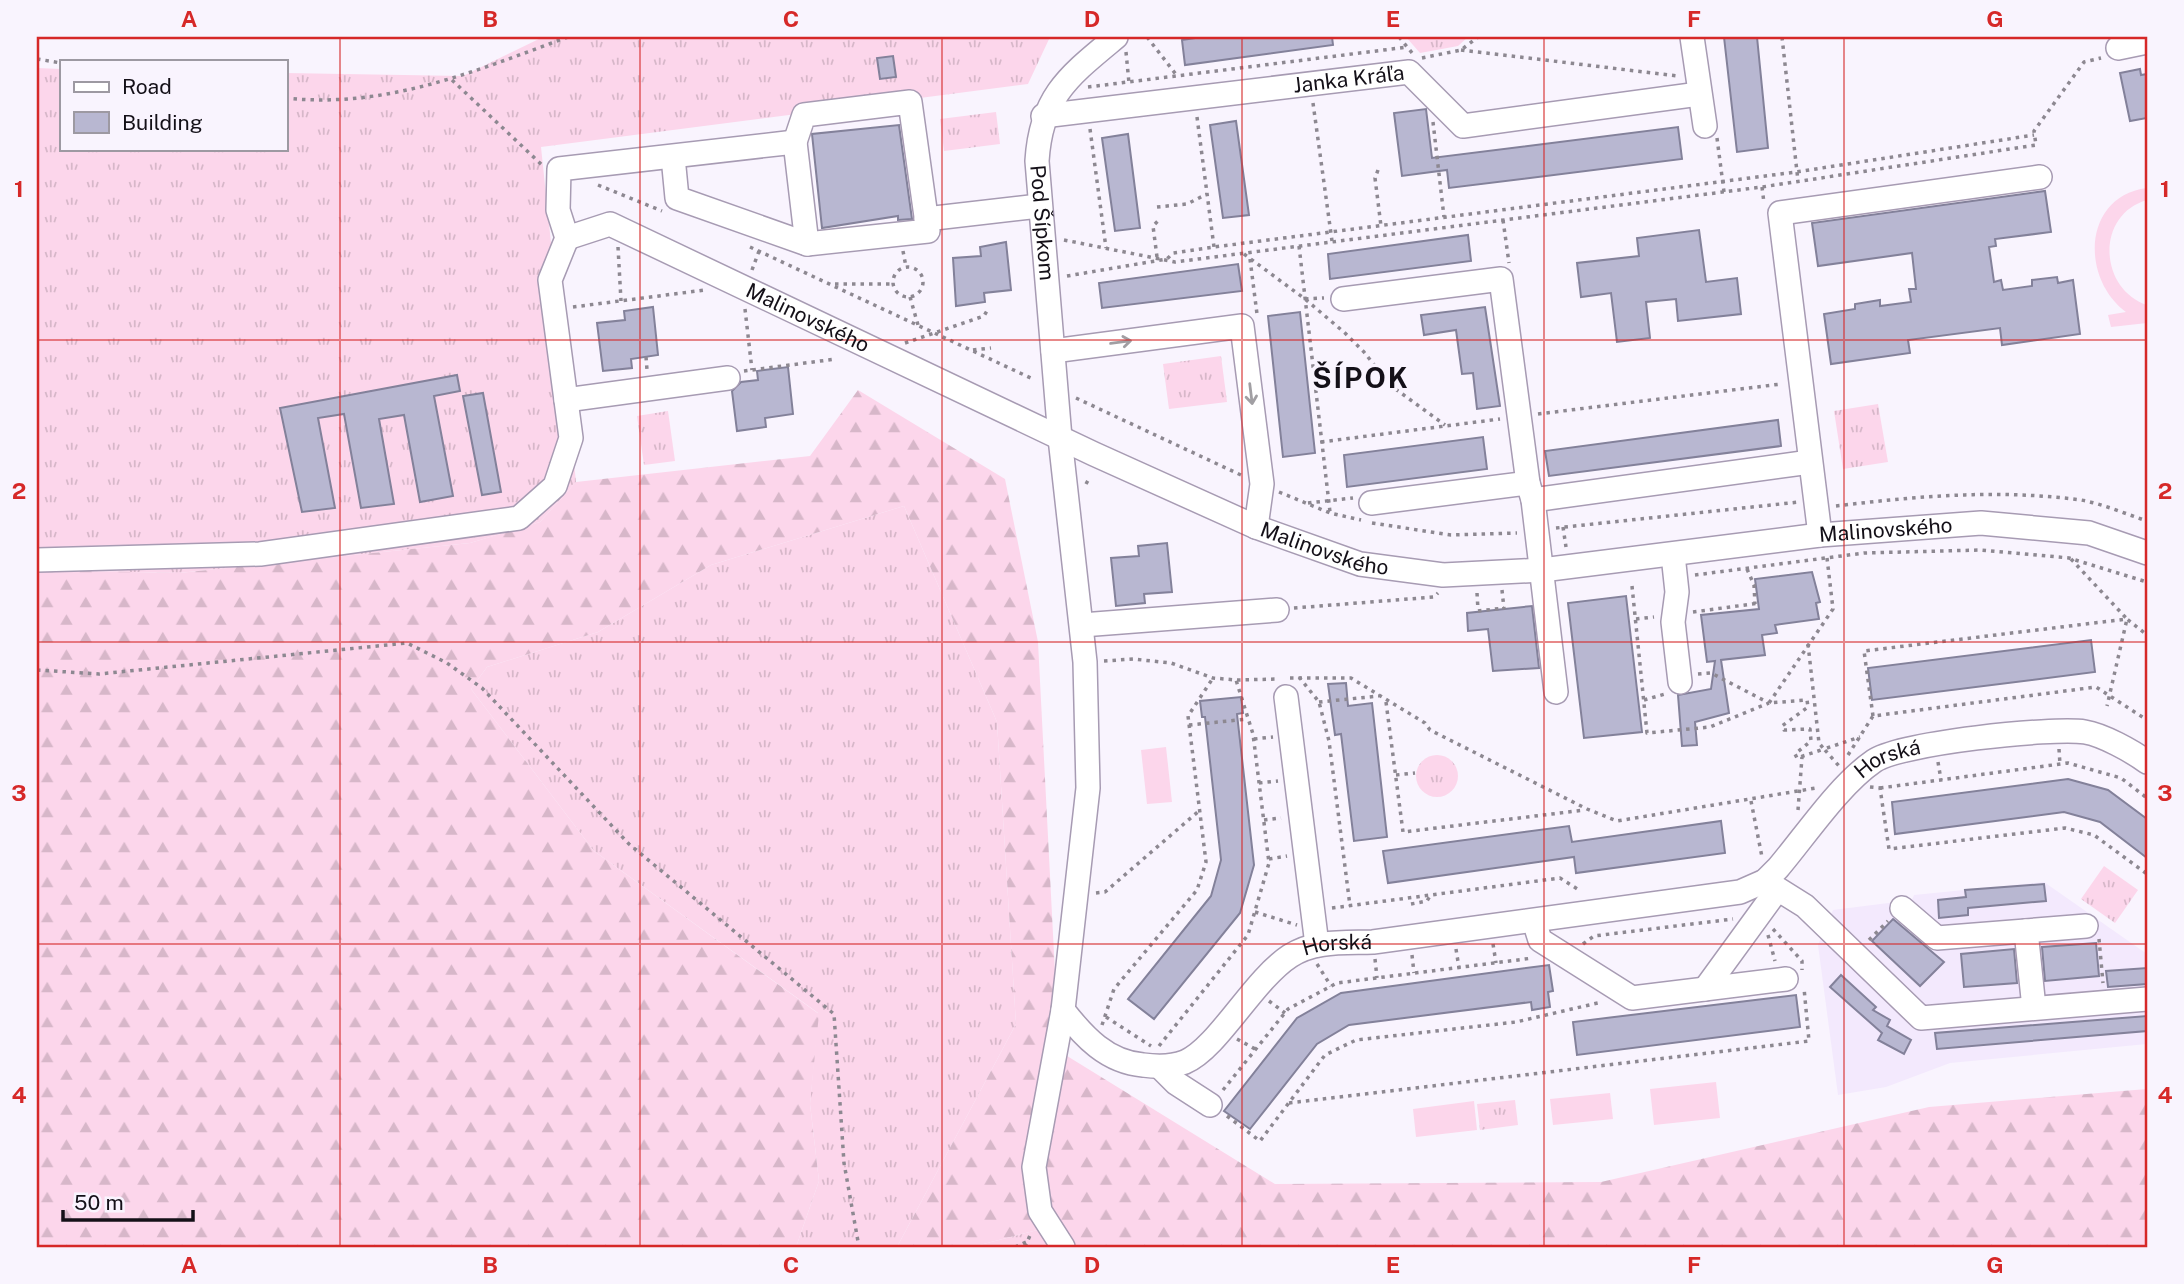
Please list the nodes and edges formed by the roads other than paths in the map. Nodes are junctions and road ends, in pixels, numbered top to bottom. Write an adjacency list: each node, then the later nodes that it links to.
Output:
1 (1692, 37): 5 (street)
2 (1120, 40): 6 (street, Pod Šípkom)
3 (2147, 42): 4 (street)
4 (2118, 48)
5 (1698, 86): 6 (street, Janka Kráľa); 7 (street)
6 (1043, 116): 11 (street, Pod Šípkom)
7 (1711, 129)
8 (795, 142): 9 (street); 12 (street); 14 (street)
9 (673, 157): 13 (street); 14 (street)
10 (2040, 177): 20 (street)
11 (1040, 206): 12 (street); 16 (street, Pod Šípkom)
12 (926, 219): 14 (street)
13 (567, 239): 18 (street); 19 (street, Malinovského)
14 (807, 244)
15 (1338, 298): 23 (street)
16 (1053, 351): 19 (street, Pod Šípkom); 25 (street, one-way to 25)
17 (728, 378): 18 (street)
18 (566, 400): 29 (street)
19 (1060, 438): 21 (street, Malinovského); 22 (street)
20 (1810, 462): 23 (street); 26 (street)
21 (1092, 465): 22 (street); 25 (street, Malinovského)
22 (1075, 483): 32 (street)
23 (1530, 491): 24 (street); 30 (street)
24 (1371, 503)
25 (1256, 527): 30 (street, Malinovského)
26 (1820, 535): 27 (street, Malinovského); 28 (street, Malinovského)
27 (2147, 553)
28 (1673, 555): 30 (street, Malinovského); 33 (street)
29 (37, 560)
30 (1542, 570): 34 (street)
31 (1277, 610): 32 (street)
32 (1082, 625): 47 (street)
33 (1680, 679)
34 (1556, 692)
35 (1286, 697): 42 (street)
36 (2147, 762): 37 (street, Horská)
37 (1771, 885): 39 (street, Horská); 44 (street); 46 (street)
38 (1902, 908): 41 (street)
39 (1534, 921): 42 (street, Horská); 44 (street)
40 (2086, 926): 41 (street)
41 (2026, 931): 46 (street)
42 (1317, 944): 48 (street, Horská)
43 (1786, 979): 44 (street)
44 (1705, 989)
45 (2147, 999): 46 (street)
46 (2034, 1008)
47 (1063, 1010): 48 (street, Horská); 50 (street)
48 (1160, 1067): 49 (street)
49 (1210, 1105)
50 (1063, 1247)

